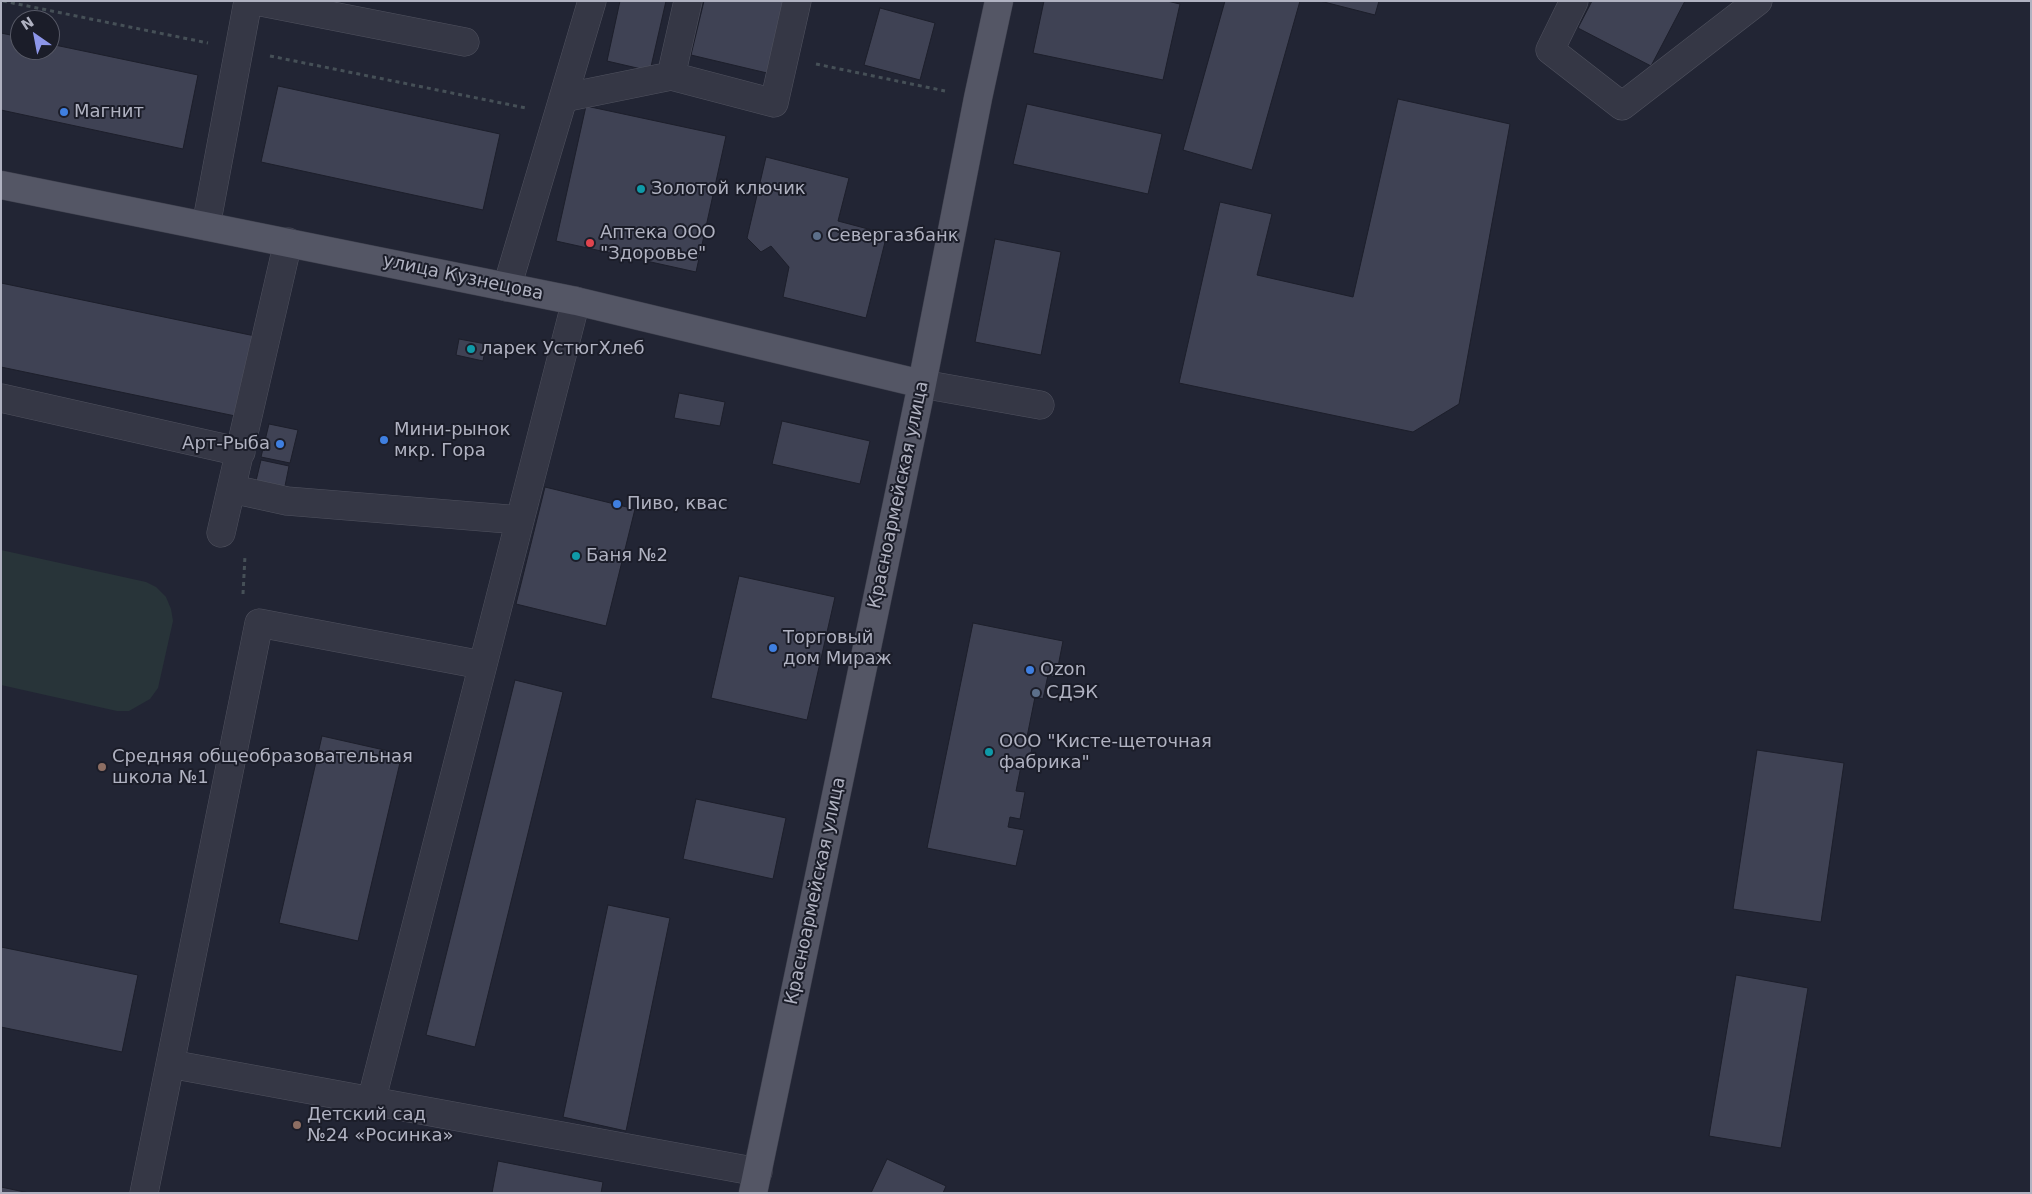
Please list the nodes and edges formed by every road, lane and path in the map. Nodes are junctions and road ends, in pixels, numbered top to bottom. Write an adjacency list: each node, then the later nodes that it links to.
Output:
1 (3, 1): 11 (path)
2 (248, 1): 11 (street)
3 (256, 1): 10 (street)
4 (592, 1): 15 (street)
5 (688, 1): 13 (street)
6 (797, 1): 12 (street)
7 (999, 1): 14 (main road, Красноармейская улица)
8 (1574, 1): 9 (street)
9 (1758, 1)
10 (465, 42)
11 (239, 49): 15 (path); 17 (street)
12 (784, 57): 13 (street); 14 (path)
13 (672, 76): 15 (street)
14 (978, 98): 21 (main road, Красноармейская улица)
15 (560, 106): 19 (street)
16 (1, 185): 17 (main road, улица Кузнецова)
17 (206, 226): 18 (main road, улица Кузнецова)
18 (288, 242): 19 (main road, улица Кузнецова); 24 (street)
19 (507, 287): 20 (main road, улица Кузнецова)
20 (576, 301): 21 (main road, улица Кузнецова); 26 (street)
21 (922, 384): 23 (street); 31 (main road, Красноармейская улица)
22 (1, 398): 24 (street)
23 (1040, 405)
24 (241, 452): 25 (street)
25 (232, 489): 26 (street); 27 (street)
26 (520, 520): 28 (street)
27 (221, 533)
28 (482, 665): 29 (street); 30 (street)
29 (170, 1064): 30 (street); 32 (street)
30 (371, 1102): 31 (street)
31 (755, 1183)
32 (144, 1193)

